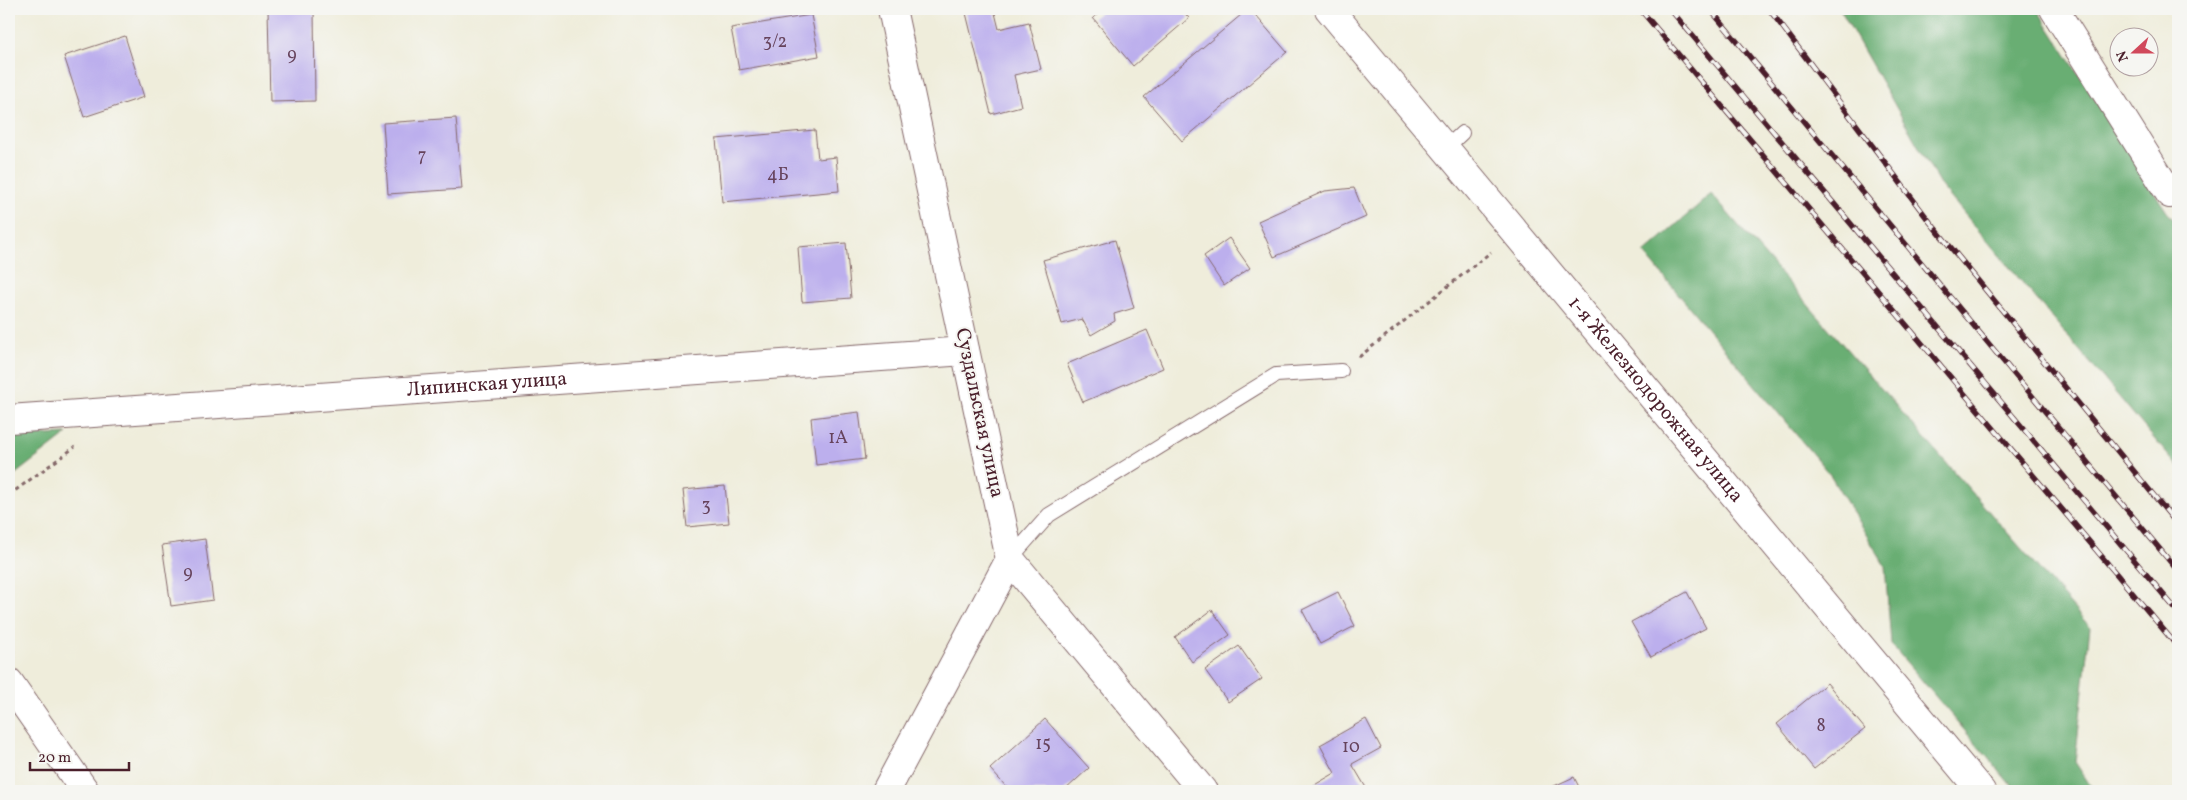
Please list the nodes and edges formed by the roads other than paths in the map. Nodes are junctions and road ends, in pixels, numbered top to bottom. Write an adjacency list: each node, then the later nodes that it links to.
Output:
1 (892, 9): 5 (street, Суздальская улица)
2 (1330, 9): 13 (street, 1-я Железнодорожная улица)
3 (2054, 9): 4 (street)
4 (2178, 190)
5 (965, 351): 7 (street, Липинская улица); 8 (street, Суздальская улица)
6 (1341, 371): 8 (lane)
7 (9, 419)
8 (1010, 559): 11 (street); 12 (street)
9 (9, 682): 10 (street)
10 (85, 791)
11 (886, 791)
12 (1203, 791)
13 (1981, 791)

